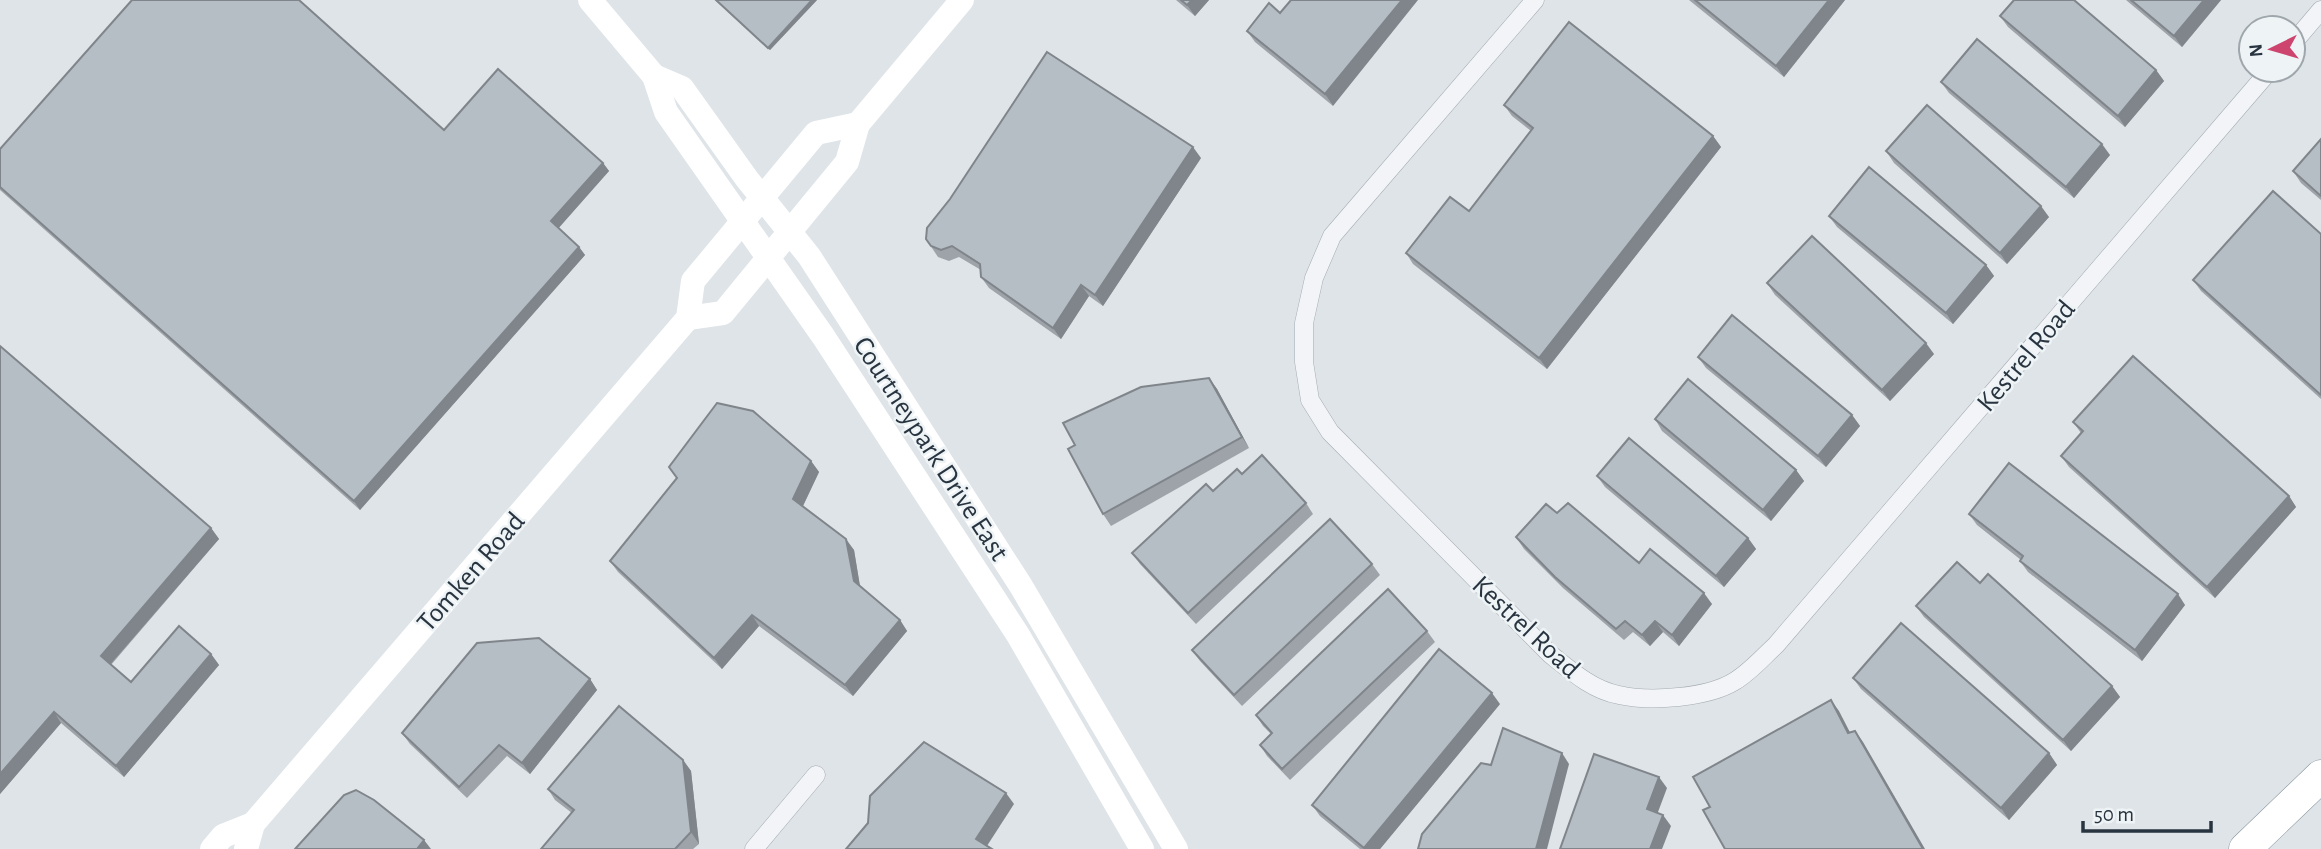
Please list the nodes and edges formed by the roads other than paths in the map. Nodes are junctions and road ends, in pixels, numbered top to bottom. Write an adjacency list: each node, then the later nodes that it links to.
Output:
1 (590, 0): 6 (main road, Courtneypark Drive East)
2 (962, 0): 8 (main road)
3 (1535, 0): 7 (street, Kestrel Road)
4 (2321, 10): 5 (street)
5 (2307, 26)
6 (654, 76): 9 (main road, Courtneypark Drive East); 10 (main road, Courtneypark Drive East)
7 (2258, 84)
8 (858, 124): 9 (main road); 11 (main road)
9 (762, 198): 10 (main road); 11 (main road, Courtneypark Drive East)
10 (743, 221): 12 (main road, Courtneypark Drive East); 13 (main road)
11 (790, 232): 12 (main road); 22 (main road, Courtneypark Drive East)
12 (768, 259): 13 (main road); 21 (main road, Courtneypark Drive East)
13 (688, 318): 17 (main road, Tomken Road)
14 (816, 775): 20 (street)
15 (2321, 776): 23 (highway)
16 (2321, 796): 24 (highway)
17 (253, 824): 18 (main road, Tomken Road); 19 (main road, Tomken Road)
18 (212, 849)
19 (246, 849)
20 (754, 849)
21 (1142, 849)
22 (1176, 849)
23 (2245, 849)
24 (2277, 849)

